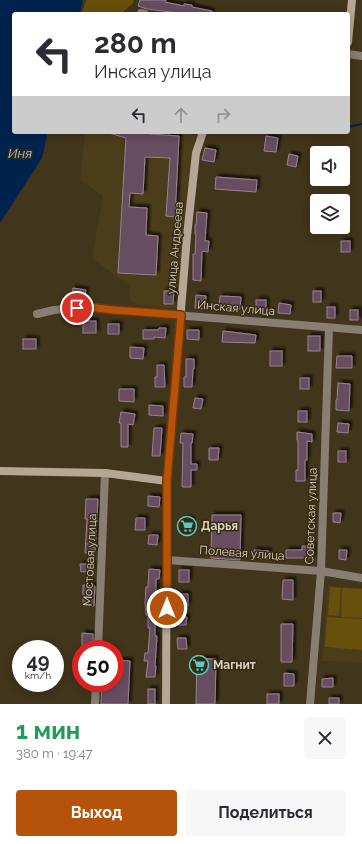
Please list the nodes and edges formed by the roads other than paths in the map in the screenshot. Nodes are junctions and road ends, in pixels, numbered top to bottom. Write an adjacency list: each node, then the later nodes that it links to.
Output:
1 (352, 0): 2 (street)
2 (350, 21)
3 (350, 54): 4 (street)
4 (362, 56)
5 (202, 134): 7 (street, улица Андреева)
6 (37, 314): 7 (street, Инская улица)
7 (181, 315): 8 (street, Инская улица); 12 (street, улица Андреева)
8 (329, 328): 9 (street, Инская улица); 14 (street, Советская улица)
9 (362, 330)
10 (0, 471): 11 (street)
11 (106, 473): 12 (street); 16 (street, Мостовая улица)
12 (167, 481): 13 (street, улица Андреева)
13 (167, 560): 14 (street, Полевая улица); 19 (street, улица Андреева)
14 (321, 571): 15 (street, Полевая улица); 20 (street, Советская улица)
15 (362, 578)
16 (98, 640)
17 (96, 692): 18 (street)
18 (95, 704)
19 (166, 704)
20 (310, 704)

